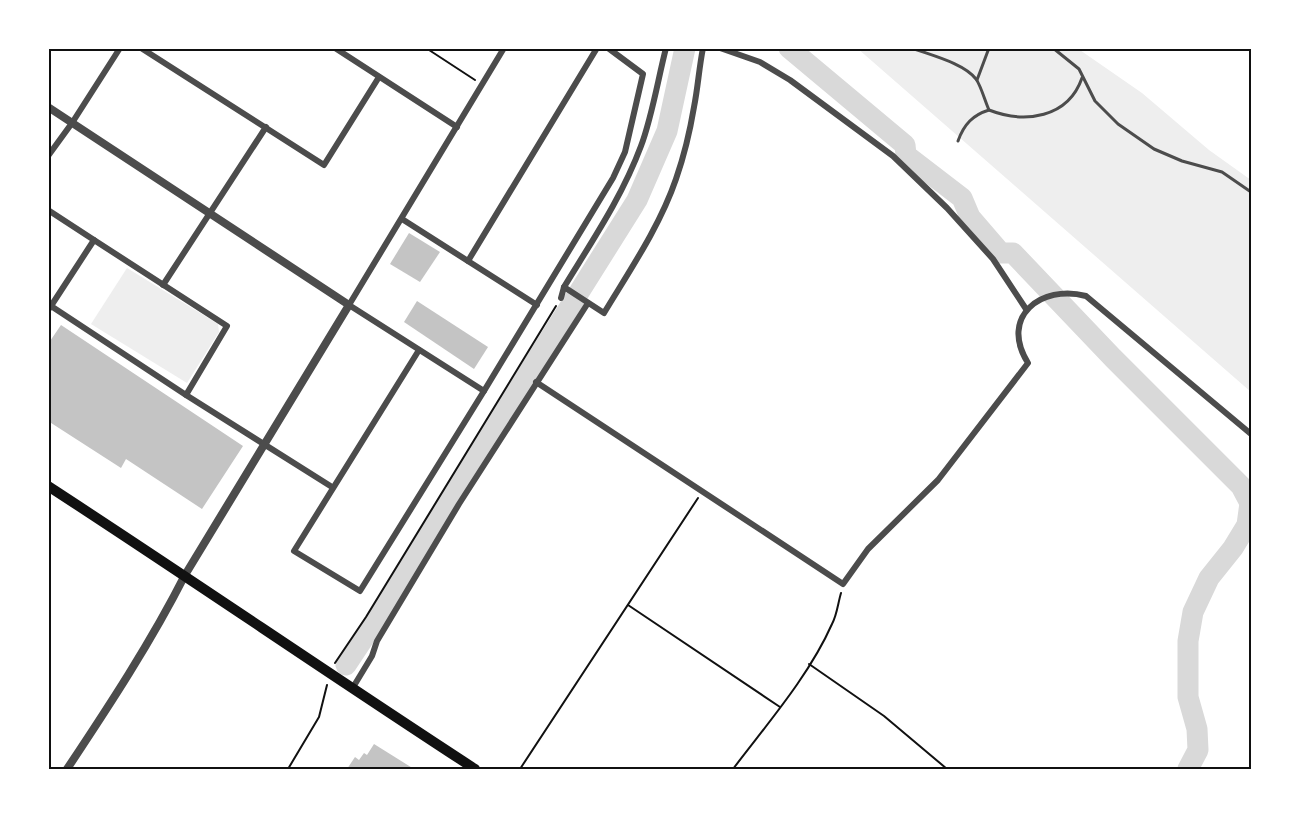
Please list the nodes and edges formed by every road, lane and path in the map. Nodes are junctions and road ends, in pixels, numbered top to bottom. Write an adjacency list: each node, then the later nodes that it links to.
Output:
1 (120, 48): 20 (street)
2 (141, 48): 21 (street)
3 (334, 48): 14 (street)
4 (426, 48): 17 (path)
5 (504, 48): 17 (street)
6 (597, 48): 30 (street)
7 (608, 48): 36 (street)
8 (666, 48): 32 (street)
9 (703, 48): 34 (street)
10 (720, 48): 38 (street)
11 (912, 48): 16 (lane)
12 (989, 48): 16 (lane)
13 (1053, 48): 15 (lane)
14 (379, 77): 21 (street); 22 (street)
15 (1083, 77): 19 (lane); 25 (lane)
16 (977, 80): 19 (lane)
17 (482, 84): 22 (street)
18 (48, 107): 20 (street)
19 (989, 110): 23 (lane)
20 (72, 123): 24 (street); 27 (street)
21 (266, 128): 27 (street)
22 (457, 128): 28 (street)
23 (958, 141)
24 (48, 156)
25 (1251, 192)
26 (48, 210): 29 (street)
27 (209, 213): 31 (street); 35 (street)
28 (402, 219): 30 (street); 35 (street)
29 (94, 240): 31 (street); 37 (street)
30 (468, 261): 36 (street)
31 (163, 285): 42 (street)
32 (566, 288): 33 (street); 34 (street)
33 (561, 298): 52 (path)
34 (586, 301): 40 (street)
35 (350, 305): 39 (street); 44 (street)
36 (537, 306): 41 (street)
37 (49, 308): 42 (street)
38 (1026, 309): 43 (street); 49 (street)
39 (419, 350): 41 (street); 46 (street)
40 (537, 381): 47 (street); 53 (street)
41 (484, 391): 46 (street)
42 (186, 395): 44 (street)
43 (1251, 434)
44 (265, 446): 46 (street); 48 (street)
45 (48, 486): 48 (main road)
46 (332, 487)
47 (703, 490): 49 (street); 50 (path)
48 (185, 575): 52 (main road); 55 (street)
49 (843, 584): 51 (path)
50 (628, 605): 54 (path); 58 (path)
51 (809, 664): 54 (path); 60 (path)
52 (331, 675): 53 (main road); 56 (path)
53 (350, 688): 57 (main road)
54 (780, 707): 59 (path)
55 (67, 769)
56 (288, 769)
57 (475, 769)
58 (520, 769)
59 (733, 769)
60 (947, 769)

